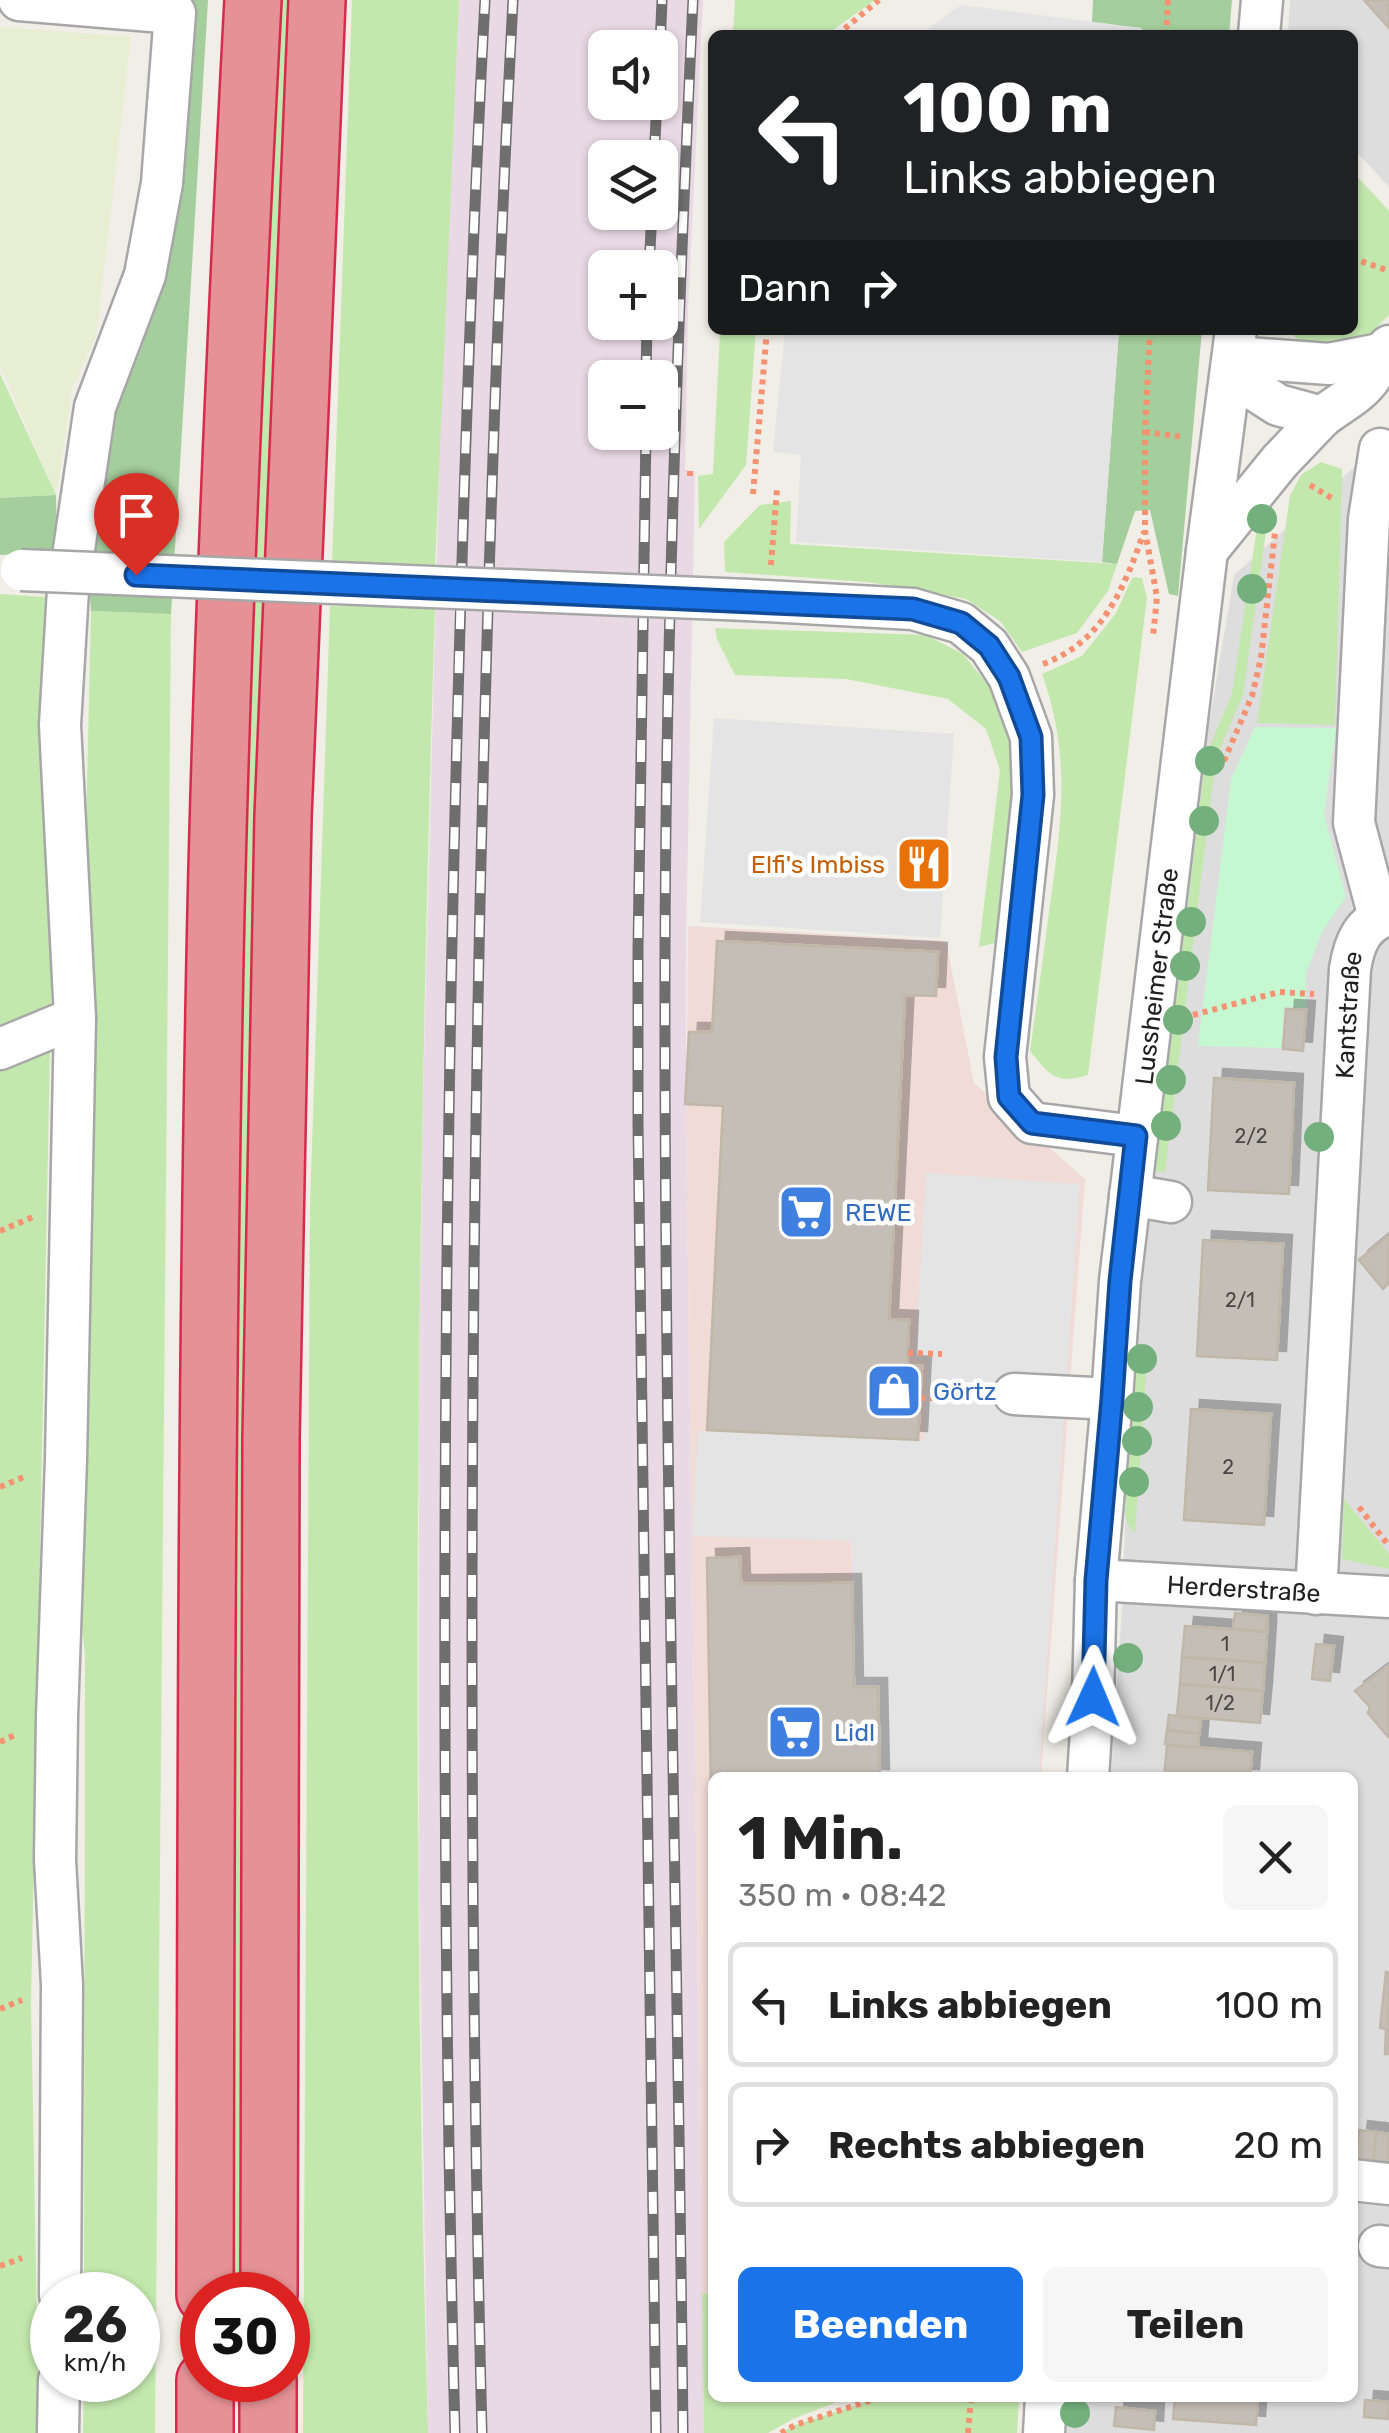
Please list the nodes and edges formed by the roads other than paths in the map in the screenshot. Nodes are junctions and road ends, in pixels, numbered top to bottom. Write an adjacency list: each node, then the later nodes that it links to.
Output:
1 (20, 0): 13 (street)
2 (253, 0): 27 (highway)
3 (317, 0): 28 (highway)
4 (1262, 0): 5 (street)
5 (1259, 30)
6 (1234, 344): 7 (street); 8 (street); 10 (street, Lussheimer Straße)
7 (1385, 350): 8 (street)
8 (1322, 417): 10 (street)
9 (1380, 449): 12 (street, Kantstraße)
10 (1207, 550): 15 (street, Lussheimer Straße)
11 (11, 570): 15 (street, bridge)
12 (1384, 916): 21 (street, Kantstraße)
13 (75, 1018): 14 (street); 26 (street)
14 (0, 1049)
15 (1136, 1136): 16 (street, Lussheimer Straße)
16 (1130, 1195): 17 (street); 19 (street, Lussheimer Straße)
17 (1171, 1202)
18 (1014, 1394): 19 (street)
19 (1112, 1399): 20 (street, Lussheimer Straße)
20 (1096, 1580): 21 (street, Herderstraße); 23 (street, Lussheimer Straße)
21 (1316, 1594): 22 (street, Herderstraße)
22 (1389, 1597)
23 (1088, 1772)
24 (1358, 2181): 25 (street)
25 (1389, 2184)
26 (60, 2272)
27 (205, 2272)
28 (268, 2272)
29 (59, 2402): 33 (street)
30 (205, 2402): 34 (highway)
31 (268, 2402): 35 (highway)
32 (1046, 2402): 36 (street)
33 (58, 2433)
34 (205, 2433)
35 (268, 2433)
36 (1044, 2433)

